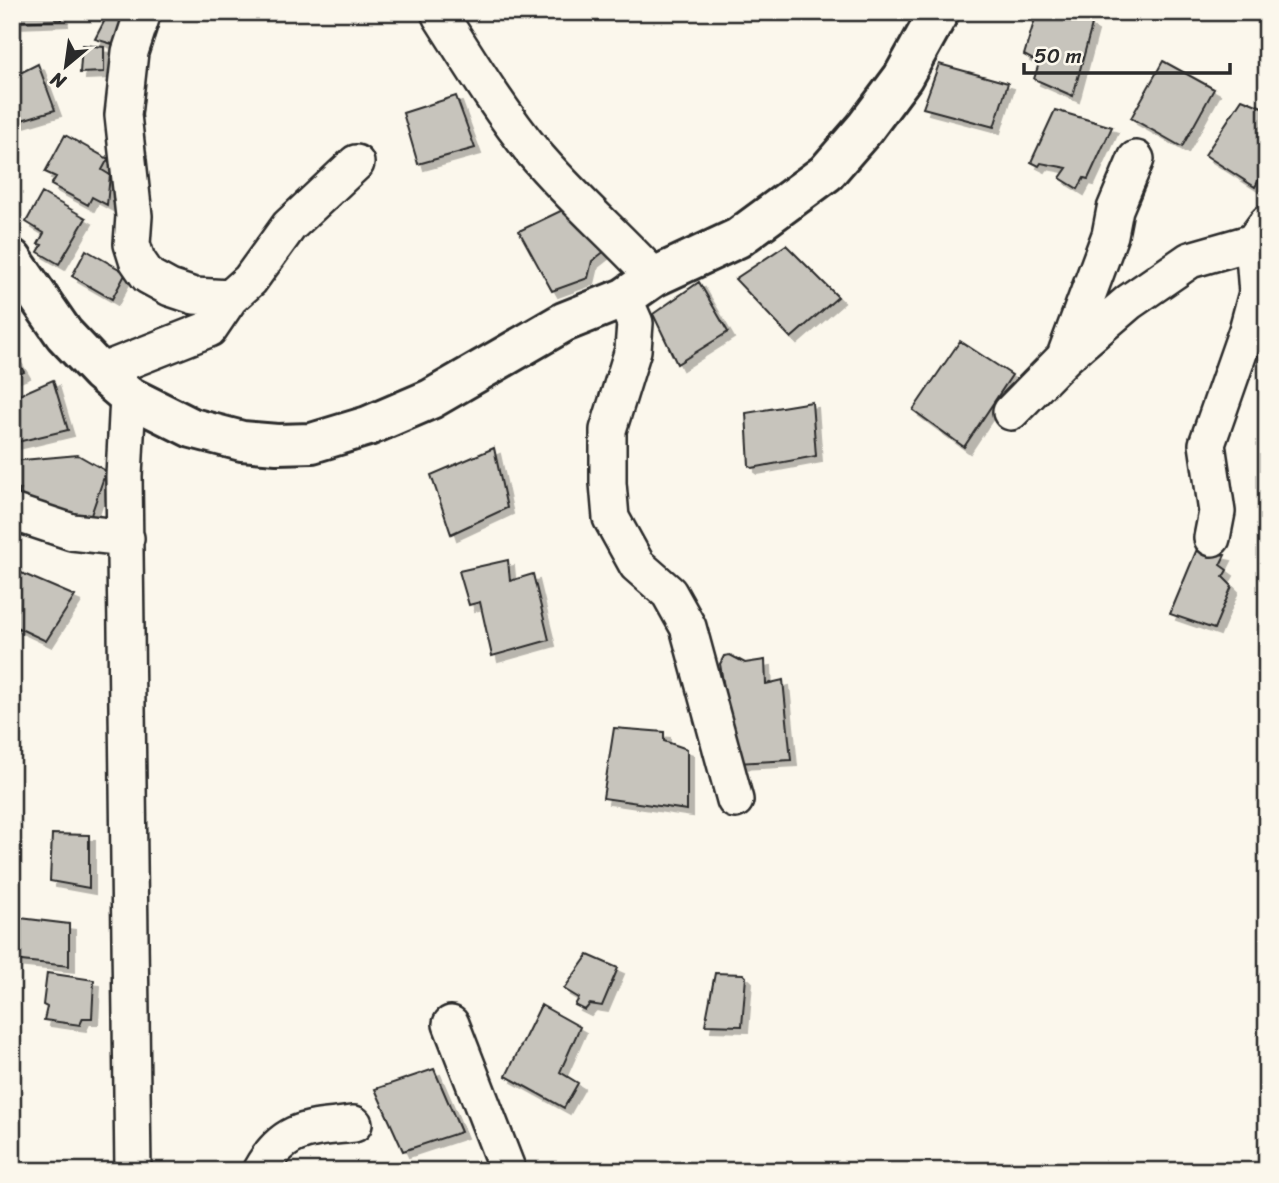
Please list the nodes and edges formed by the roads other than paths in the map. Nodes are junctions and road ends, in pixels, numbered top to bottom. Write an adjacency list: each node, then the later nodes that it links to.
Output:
1 (143, 12): 9 (street)
2 (440, 12): 8 (street)
3 (939, 12): 8 (main road)
4 (1136, 159): 10 (street)
5 (356, 163): 9 (street)
6 (1260, 232): 10 (street); 15 (street)
7 (12, 260): 11 (main road)
8 (639, 287): 11 (main road); 16 (street)
9 (230, 298): 11 (street)
10 (1065, 357): 12 (street)
11 (114, 384): 14 (street)
12 (1011, 412)
13 (12, 512): 14 (street)
14 (126, 538): 19 (street)
15 (1212, 538)
16 (735, 800)
17 (451, 1024): 21 (street)
18 (354, 1124): 20 (street)
19 (133, 1171)
20 (260, 1171)
21 (508, 1171)

